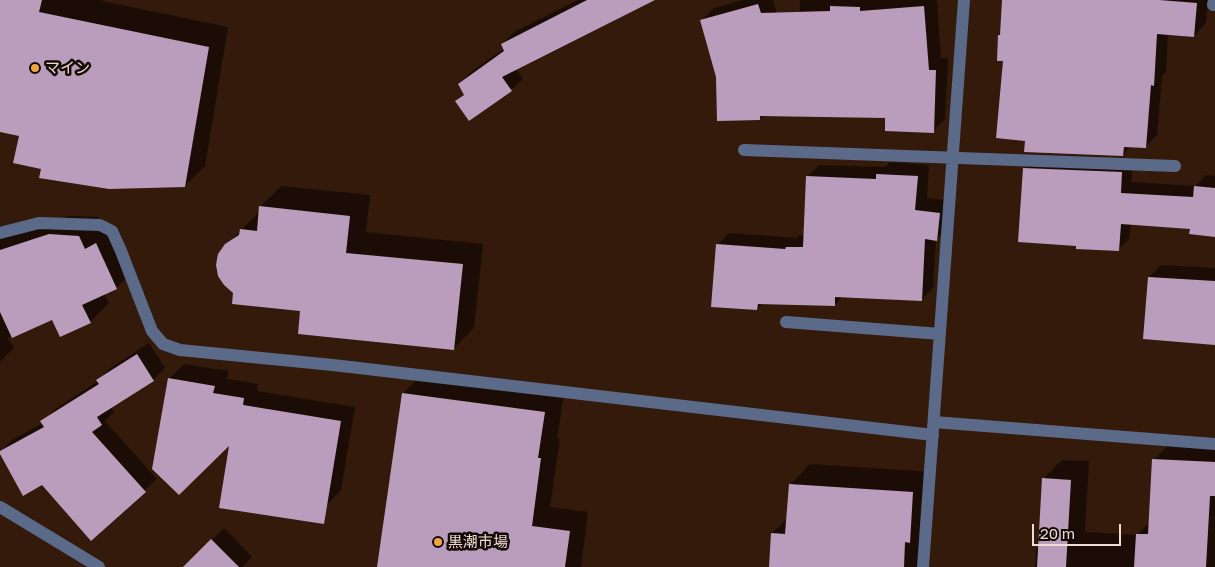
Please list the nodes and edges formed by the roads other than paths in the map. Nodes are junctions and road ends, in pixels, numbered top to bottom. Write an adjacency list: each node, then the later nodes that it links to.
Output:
1 (964, 0): 3 (street)
2 (744, 150): 3 (street)
3 (953, 158): 4 (street); 7 (street)
4 (1174, 166)
5 (0, 233): 8 (street)
6 (786, 322): 7 (street)
7 (940, 334): 8 (street)
8 (933, 429): 9 (street); 12 (street)
9 (1215, 444)
10 (0, 507): 11 (street)
11 (100, 567)
12 (922, 567)

